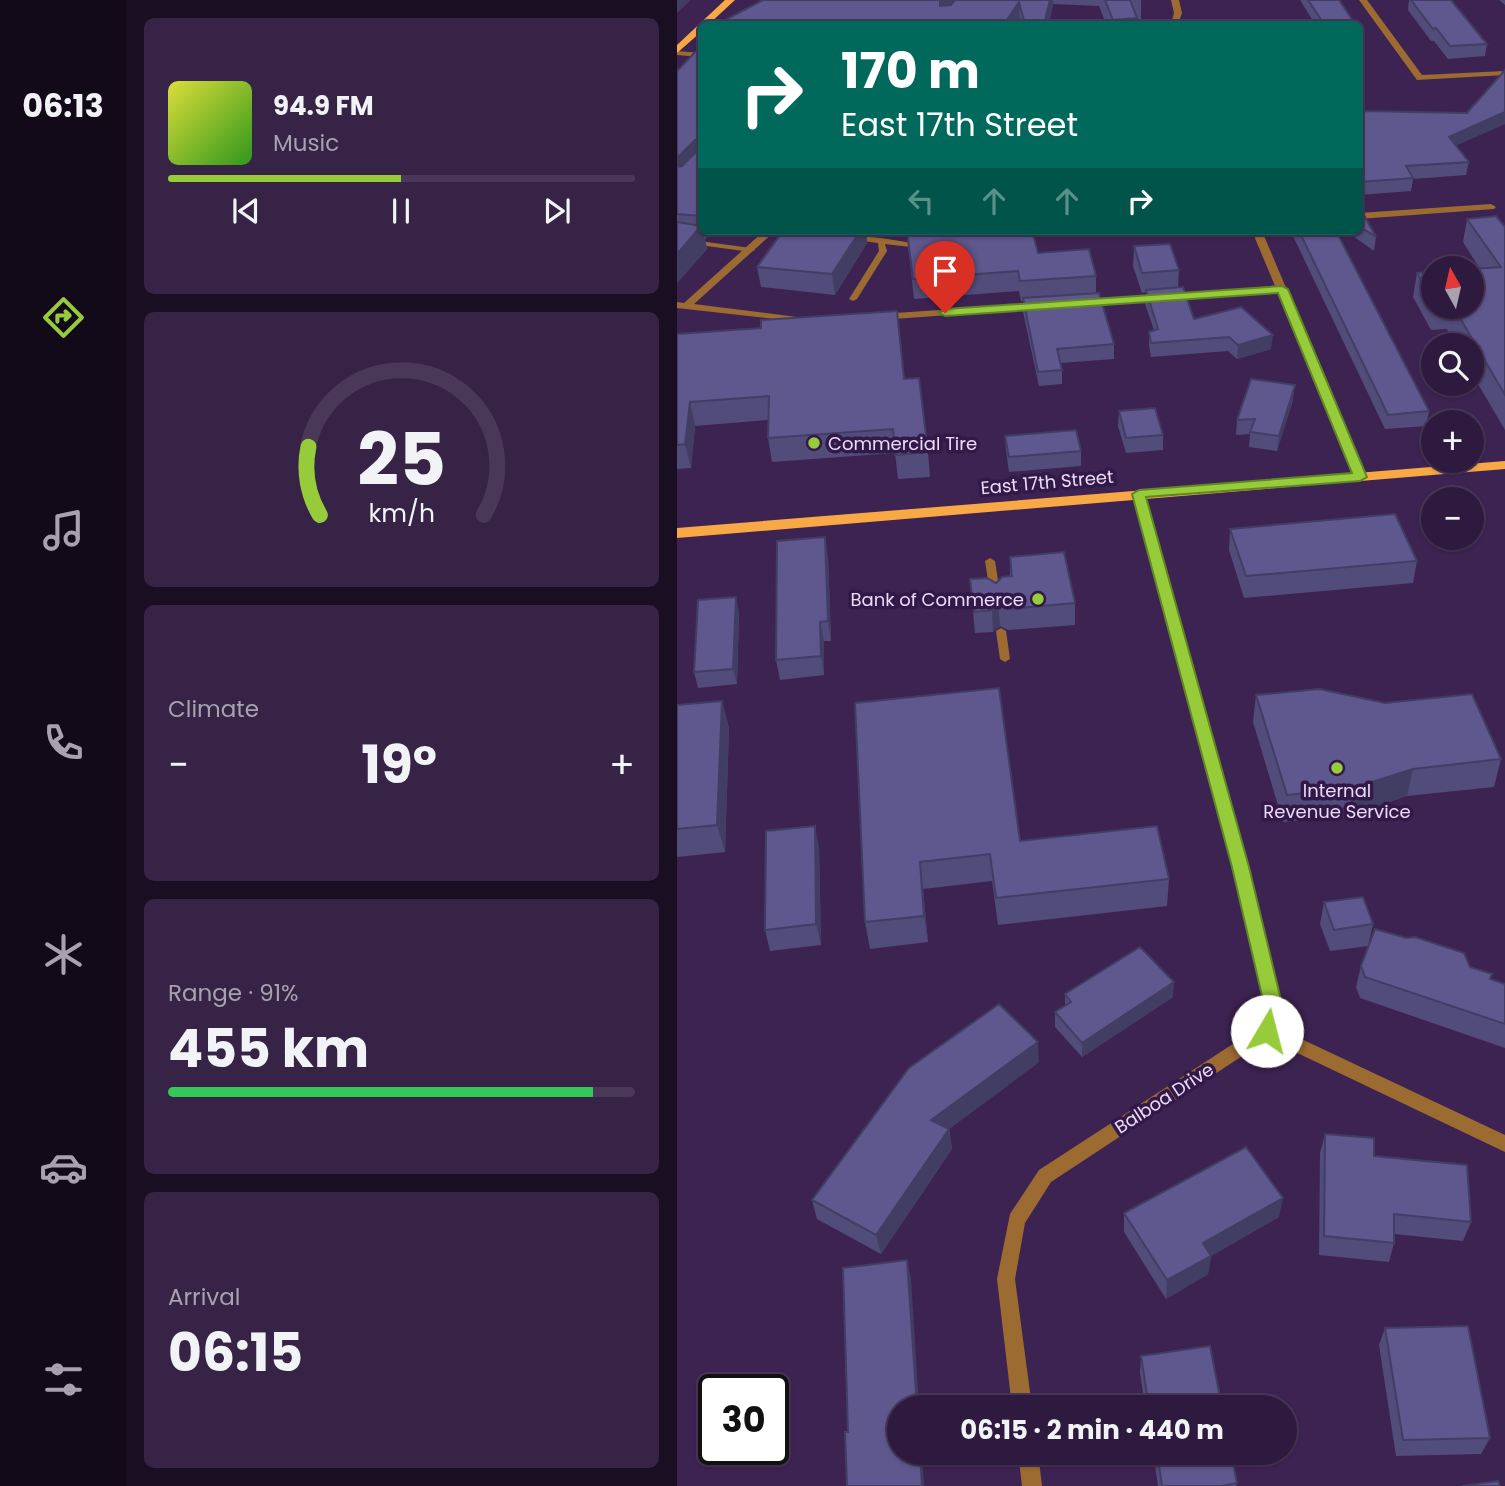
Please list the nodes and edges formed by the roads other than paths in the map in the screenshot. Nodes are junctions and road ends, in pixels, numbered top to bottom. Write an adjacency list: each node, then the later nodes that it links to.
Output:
1 (730, 0): 4 (main road)
2 (1175, 0): 5 (street)
3 (1363, 0): 9 (street)
4 (708, 21)
5 (1176, 21)
6 (698, 31): 7 (main road)
7 (677, 52): 8 (street)
8 (698, 55)
9 (1505, 73)
10 (1491, 207): 11 (street)
11 (1363, 216)
12 (766, 235): 18 (street)
13 (1259, 235): 19 (street)
14 (843, 236): 16 (lane)
15 (677, 240): 18 (lane)
16 (881, 240): 17 (lane); 20 (lane)
17 (923, 247)
18 (751, 250): 22 (street)
19 (1282, 289): 21 (street); 27 (street)
20 (853, 299)
21 (1068, 304)
22 (682, 305): 25 (street)
23 (1054, 305): 24 (street)
24 (863, 318)
25 (808, 320)
26 (1505, 465): 27 (main road, East 17th Street)
27 (1360, 477): 28 (main road, East 17th Street)
28 (1139, 494): 29 (main road, East 17th Street); 34 (street)
29 (677, 533)
30 (990, 561): 31 (lane)
31 (996, 599)
32 (1001, 631): 33 (lane)
33 (1005, 659)
34 (1267, 1031): 35 (street); 36 (street, Balboa Drive)
35 (1505, 1144)
36 (1020, 1395)
37 (1030, 1465): 38 (street)
38 (1032, 1486)

